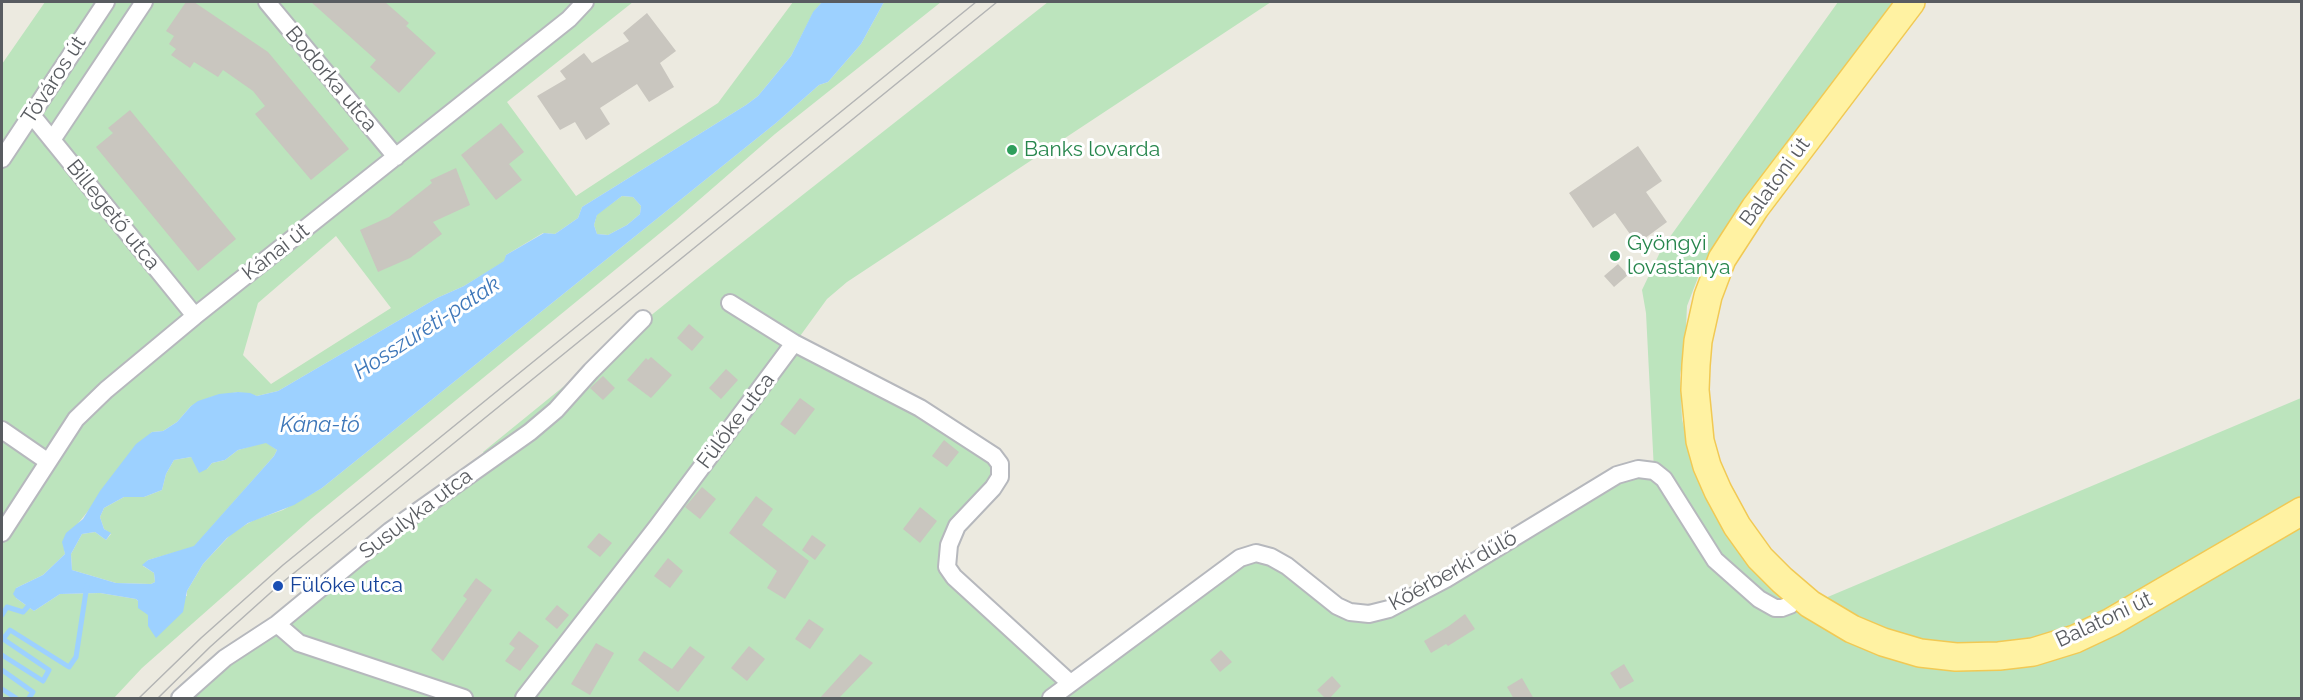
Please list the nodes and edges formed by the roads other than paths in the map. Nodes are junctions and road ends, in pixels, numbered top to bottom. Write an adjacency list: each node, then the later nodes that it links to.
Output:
1 (106, 2): 6 (street, Tóváros út)
2 (144, 2): 7 (street)
3 (267, 2): 8 (street, Bodorka utca)
4 (585, 2): 8 (street, Kánai út)
5 (1911, 2): 18 (main road, Balatoni út)
6 (31, 114): 7 (street, Billegető utca); 9 (street, Tóváros út)
7 (52, 140): 11 (street, Billegető utca)
8 (396, 157): 11 (street, Kánai út)
9 (2, 159)
10 (730, 303): 13 (street)
11 (195, 316): 15 (street, Kánai út)
12 (642, 320): 19 (street, Susulyka utca)
13 (795, 343): 20 (street); 23 (street, Fülőke utca)
14 (2, 430): 15 (street)
15 (47, 461): 17 (street, Kánai út)
16 (2301, 511): 18 (main road, Balatoni út)
17 (2, 533)
18 (1800, 596): 20 (street, Kőérberki dűlő)
19 (277, 624): 21 (street, Susulyka utca); 22 (street)
20 (1070, 683): 24 (street, Kőérberki dűlő)
21 (180, 699)
22 (464, 699)
23 (524, 699)
24 (1051, 699)

